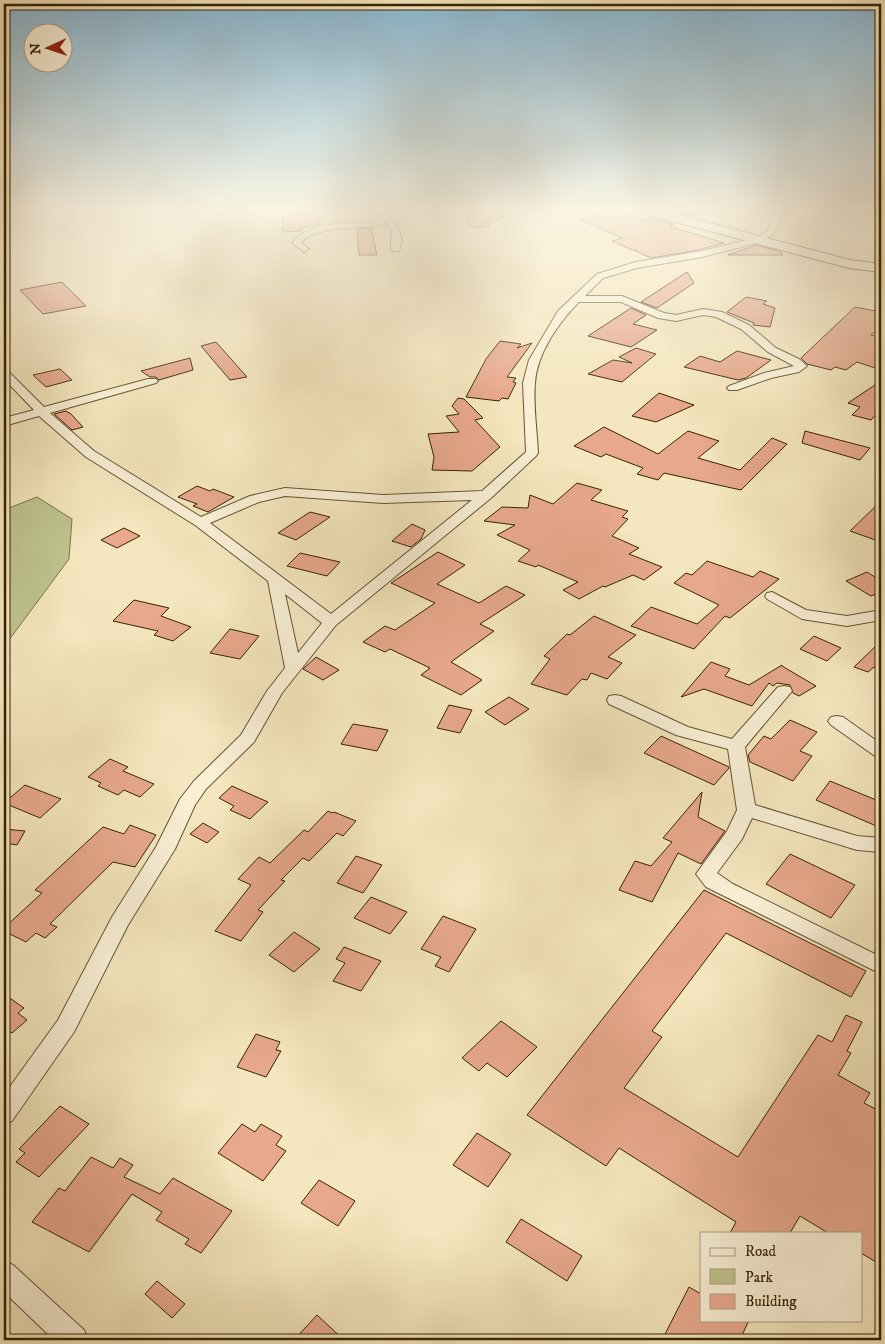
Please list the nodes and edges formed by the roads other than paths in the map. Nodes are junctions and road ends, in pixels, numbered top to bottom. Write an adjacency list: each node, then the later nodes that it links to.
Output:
1 (618, 271): 2 (street)
2 (578, 299): 5 (street); 8 (street)
3 (4, 373): 6 (street)
4 (152, 382): 6 (street)
5 (733, 388)
6 (42, 412): 7 (street); 9 (street)
7 (4, 422)
8 (486, 495): 9 (street); 13 (street)
9 (200, 522): 10 (street)
10 (275, 580): 13 (street); 14 (street)
11 (772, 596): 12 (street)
12 (881, 615)
13 (331, 622): 14 (street)
14 (293, 669): 23 (street)
15 (784, 691): 18 (street)
16 (615, 700): 18 (street)
17 (837, 721): 19 (street)
18 (736, 746): 20 (street)
19 (881, 752)
20 (746, 810): 21 (street); 22 (street)
21 (881, 845)
22 (881, 966)
23 (4, 1114)
24 (4, 1274): 25 (street)
25 (74, 1340)

